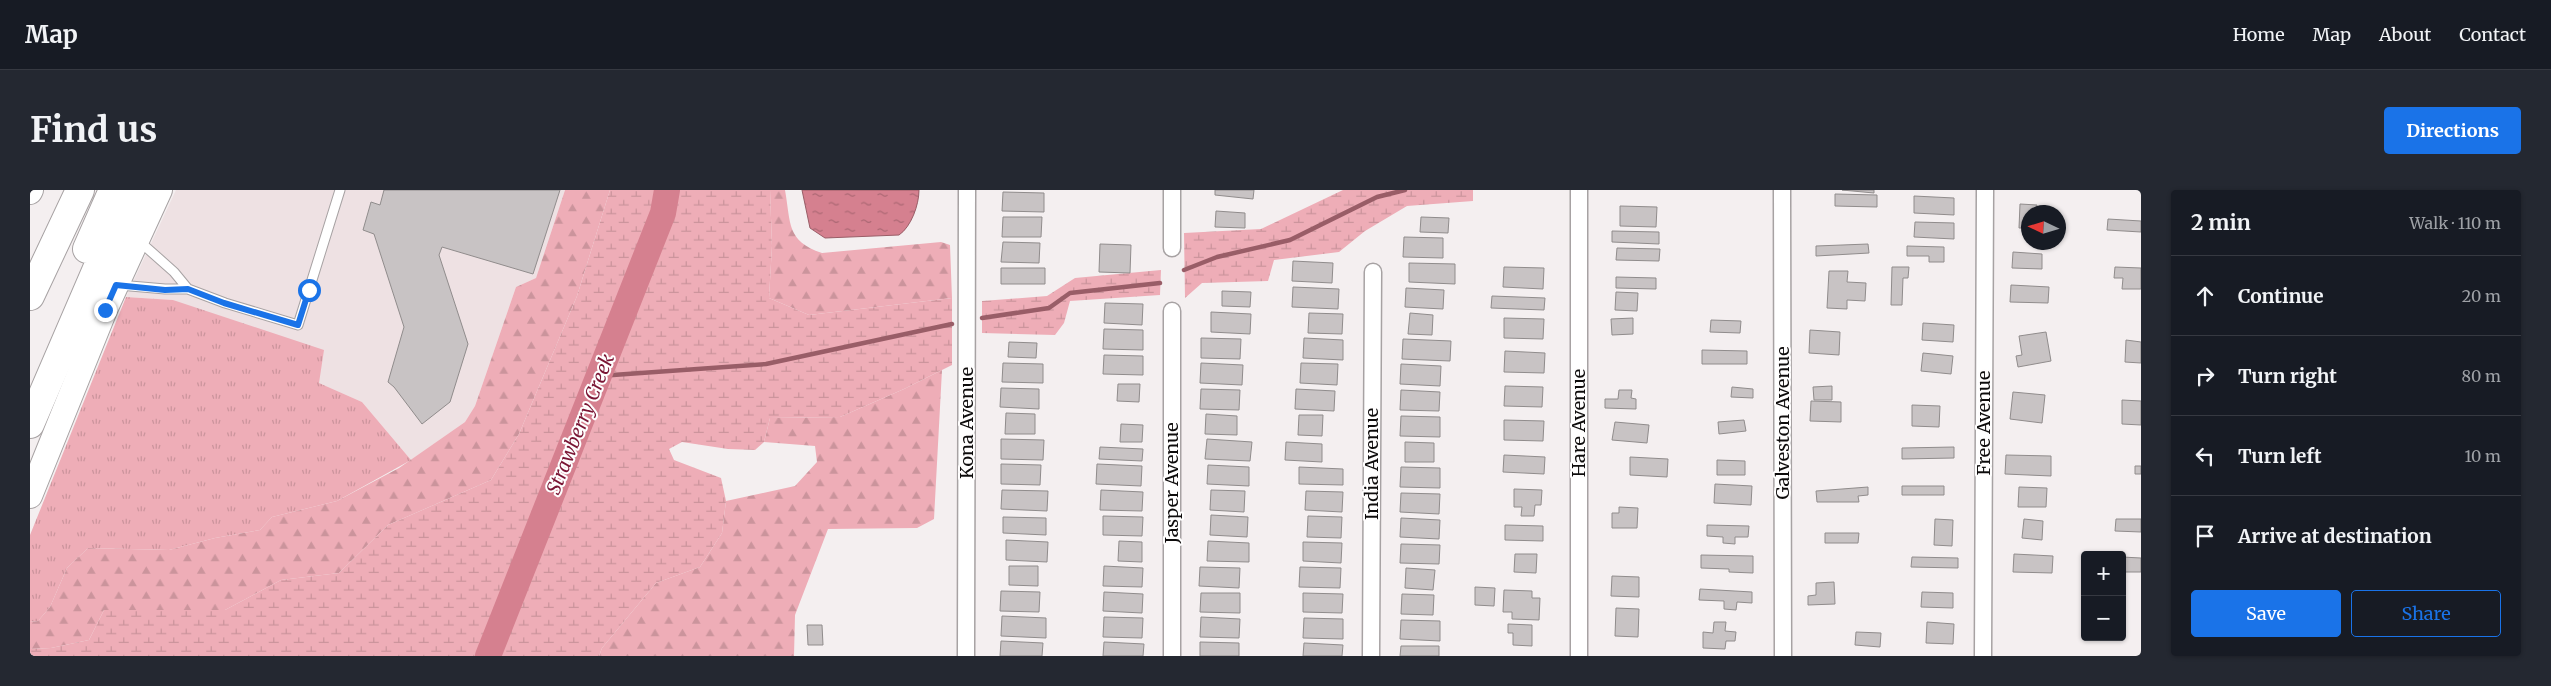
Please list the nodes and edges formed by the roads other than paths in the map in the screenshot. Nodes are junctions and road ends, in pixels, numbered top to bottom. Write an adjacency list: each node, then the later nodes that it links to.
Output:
1 (80, 190): 15 (highway)
2 (113, 190): 18 (highway)
3 (144, 190): 19 (highway)
4 (160, 190): 11 (street)
5 (340, 190): 16 (lane)
6 (967, 190): 21 (street, Kona Avenue)
7 (1172, 190): 12 (street)
8 (1579, 190): 24 (street, Hare Avenue)
9 (1782, 190): 25 (street, Galveston Avenue)
10 (1985, 190): 26 (street, Free Avenue)
11 (137, 239): 14 (street); 16 (lane)
12 (1172, 248)
13 (1373, 272): 23 (street, India Avenue)
14 (116, 285): 16 (lane); 20 (street)
15 (33, 288)
16 (188, 289)
17 (1172, 311): 22 (street, Jasper Avenue)
18 (30, 392)
19 (30, 424)
20 (30, 496)
21 (966, 656)
22 (1172, 656)
23 (1371, 656)
24 (1579, 656)
25 (1783, 656)
26 (1984, 656)

